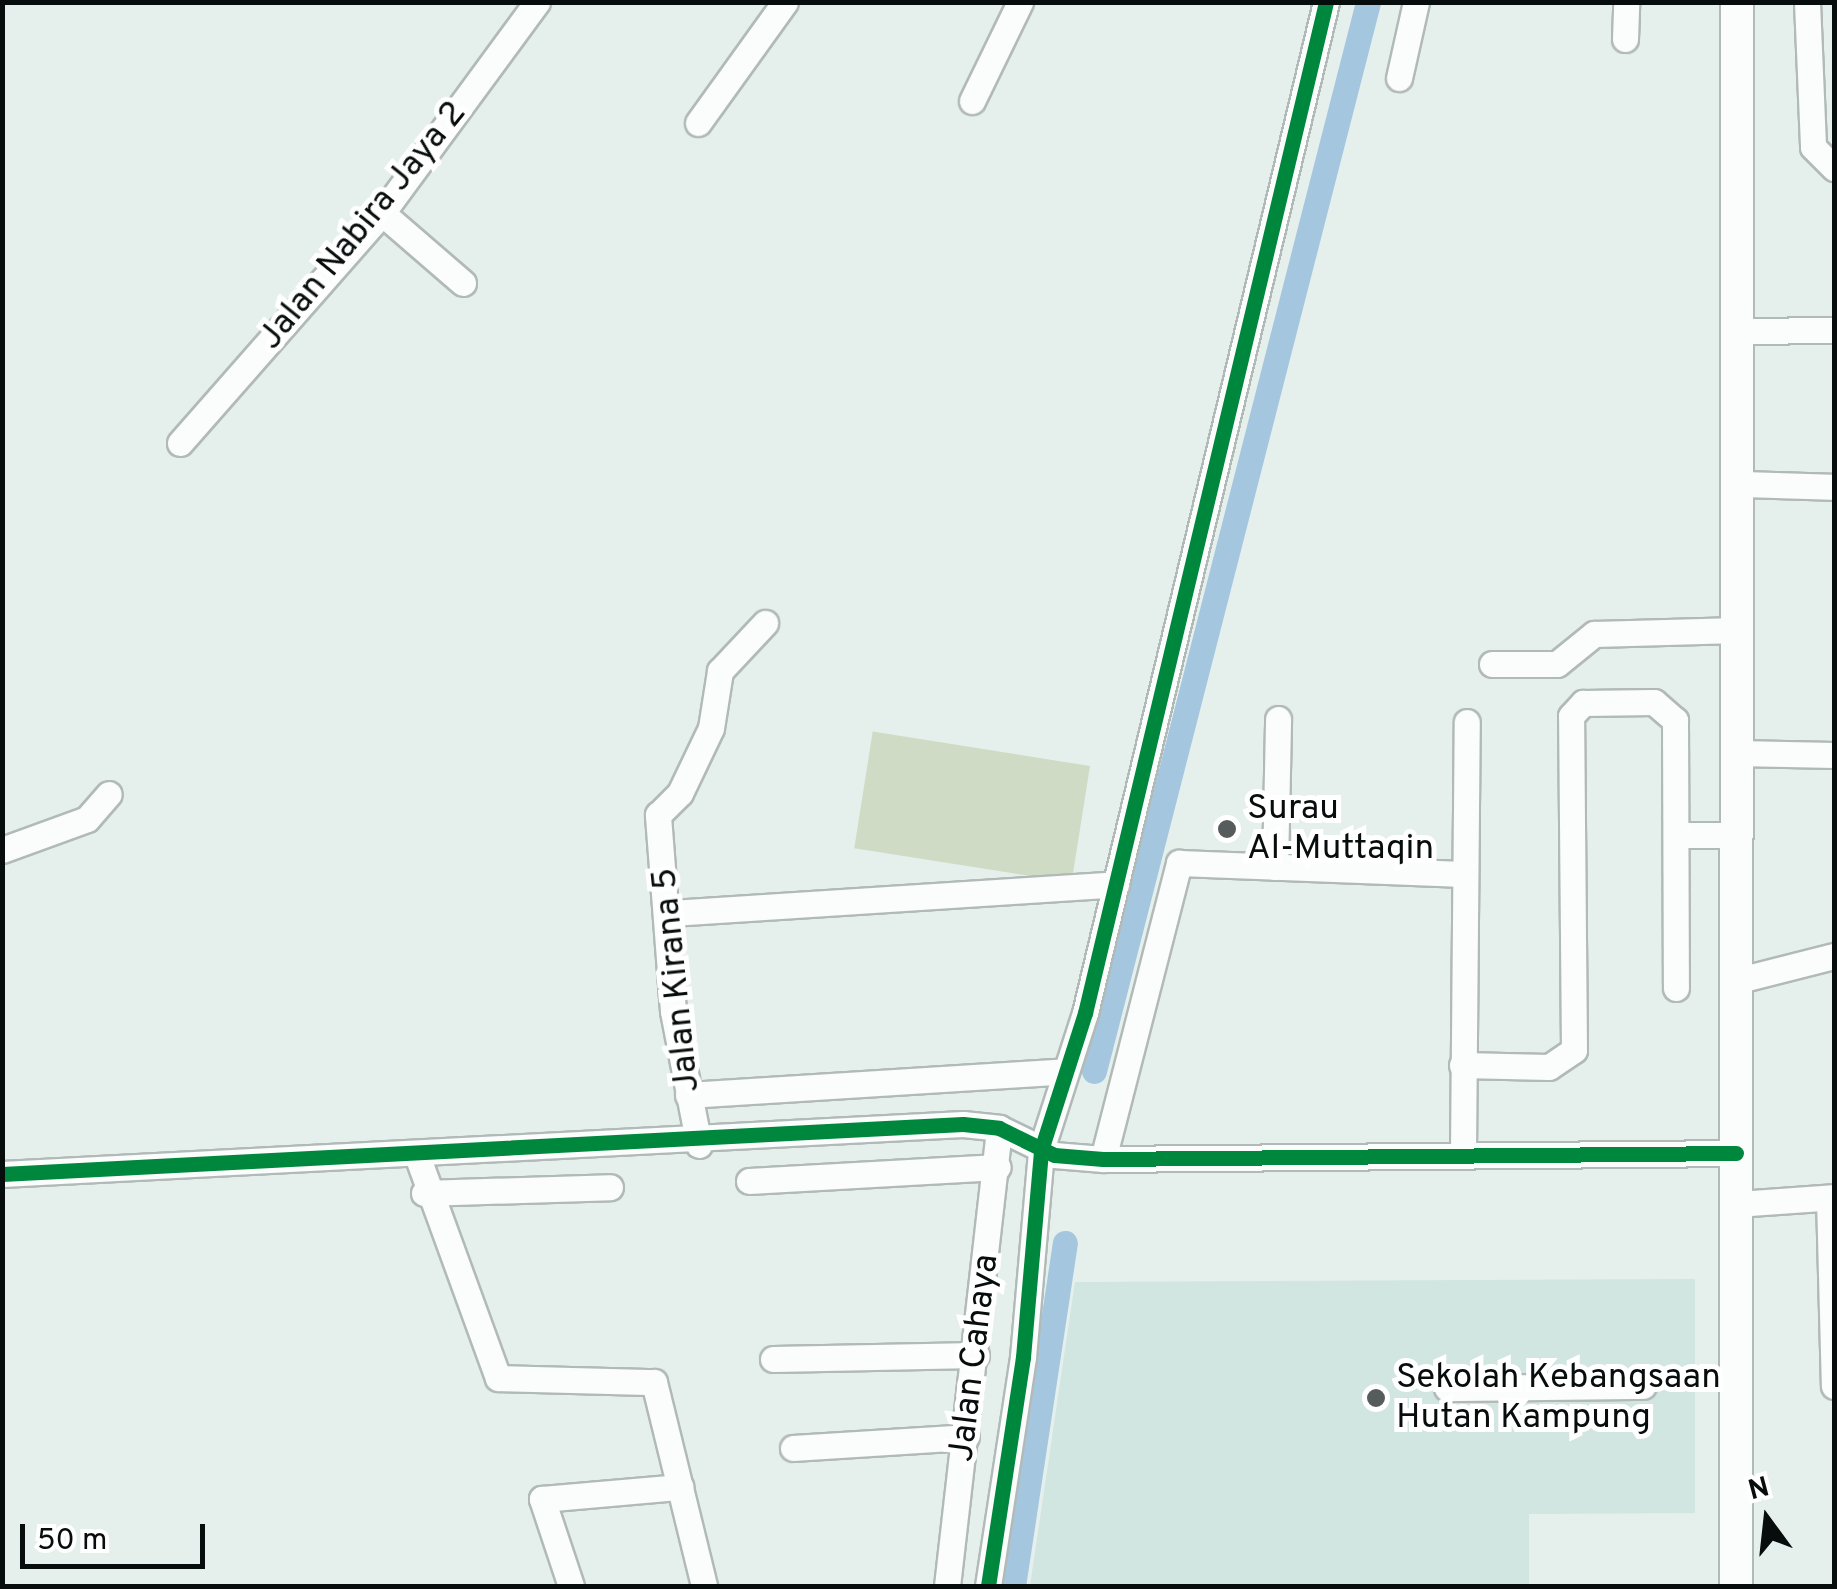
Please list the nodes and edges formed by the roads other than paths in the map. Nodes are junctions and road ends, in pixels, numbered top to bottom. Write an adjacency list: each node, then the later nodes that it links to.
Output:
1 (538, 2): 14 (street, Jalan Nabira Jaya 2)
2 (784, 2): 12 (street)
3 (1020, 2): 11 (street)
4 (1326, 2): 34 (street)
5 (1416, 2): 10 (street)
6 (1626, 2): 9 (street)
7 (1737, 2): 17 (main road)
8 (1807, 2): 13 (street)
9 (1625, 39)
10 (1400, 78)
11 (972, 100)
12 (698, 123)
13 (1834, 168)
14 (382, 213): 15 (street); 18 (street, Jalan Nabira Jaya 2)
15 (463, 283)
16 (1834, 330): 17 (street)
17 (1741, 331): 19 (main road)
18 (180, 443)
19 (1740, 484): 20 (street); 22 (main road)
20 (1834, 486)
21 (765, 624): 35 (street, Jalan Kirana 5)
22 (1738, 630): 23 (street); 26 (main road)
23 (1492, 664)
24 (1278, 719): 32 (street)
25 (1467, 722): 33 (street)
26 (1737, 752): 27 (street); 30 (main road)
27 (1834, 755)
28 (109, 794): 31 (street)
29 (1676, 835): 30 (street); 38 (street); 39 (street)
30 (1735, 835): 37 (main road)
31 (2, 850)
32 (1275, 867): 33 (street); 48 (street)
33 (1464, 874): 39 (street)
34 (1116, 884): 35 (street); 40 (street)
35 (672, 913): 41 (street, Jalan Kirana 5)
36 (1834, 956): 37 (street)
37 (1735, 981): 46 (main road)
38 (1676, 988)
39 (1462, 1064): 45 (street)
40 (1065, 1072): 41 (street); 44 (street)
41 (688, 1095): 43 (street, Jalan Kirana 5)
42 (999, 1128): 43 (street); 44 (street); 49 (street, Jalan Cahaya)
43 (699, 1145): 47 (street)
44 (1041, 1150): 48 (street); 68 (street)
45 (1463, 1152): 46 (street); 48 (street)
46 (1736, 1153): 55 (main road)
47 (418, 1158): 50 (street); 53 (street)
48 (1103, 1159)
49 (998, 1166): 51 (street); 57 (street, Jalan Cahaya)
50 (2, 1174)
51 (749, 1182)
52 (610, 1187): 53 (street)
53 (424, 1194): 64 (street)
54 (1832, 1198): 55 (street); 56 (street)
55 (1738, 1204): 69 (main road)
56 (1833, 1231): 60 (street)
57 (976, 1355): 58 (street); 62 (street, Jalan Cahaya)
58 (773, 1358)
59 (1642, 1386): 61 (street)
60 (1834, 1386)
61 (1447, 1388)
62 (966, 1437): 63 (street); 67 (street, Jalan Cahaya)
63 (793, 1448)
64 (680, 1487): 65 (street); 66 (street)
65 (571, 1586)
66 (704, 1586)
67 (946, 1586)
68 (988, 1586)
69 (1736, 1586)

